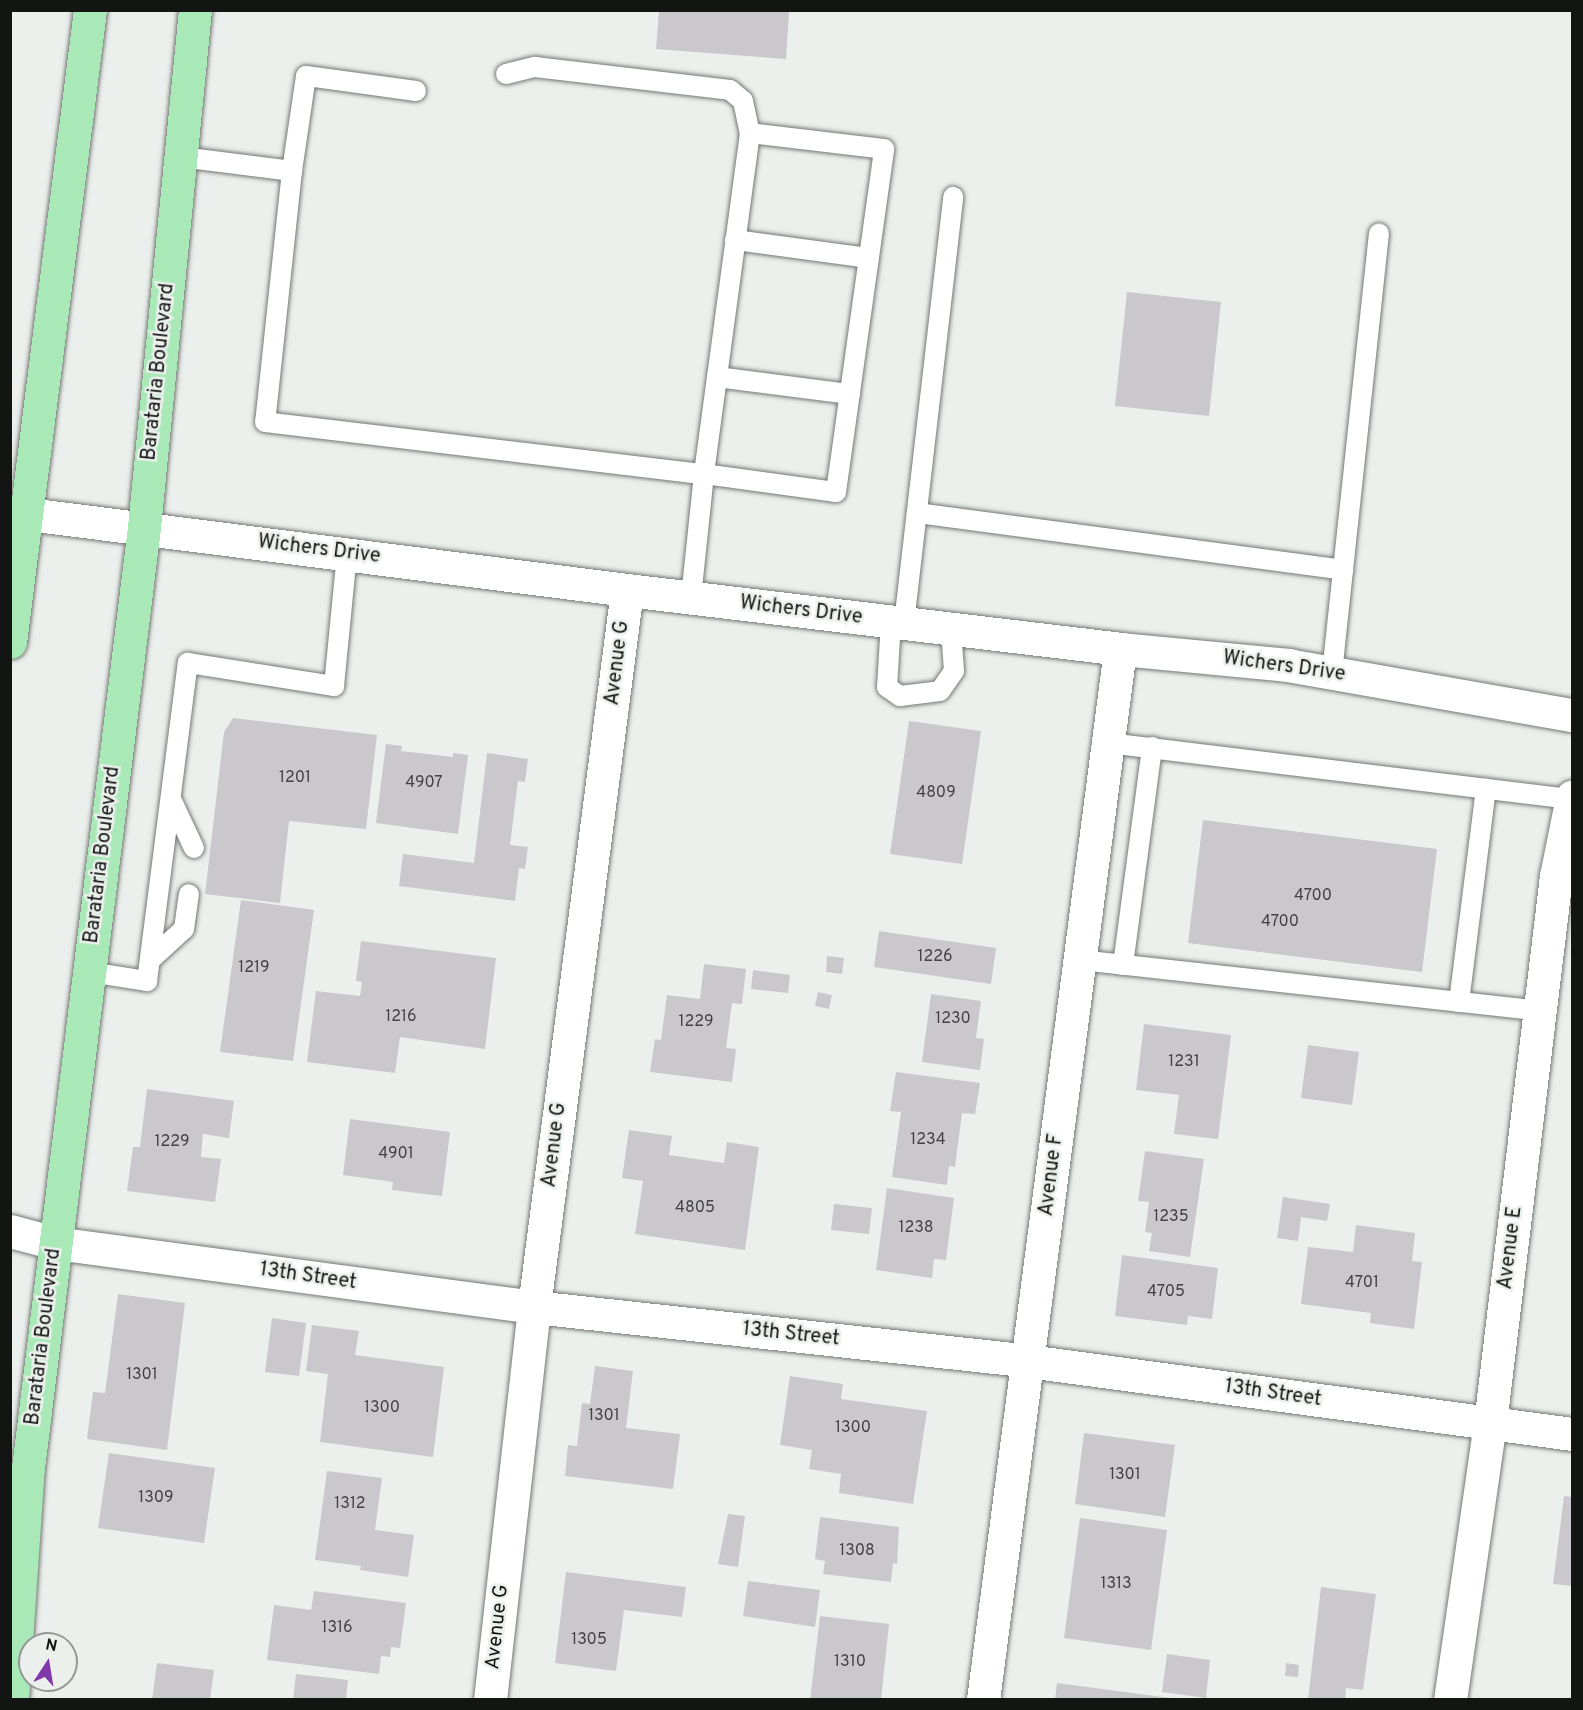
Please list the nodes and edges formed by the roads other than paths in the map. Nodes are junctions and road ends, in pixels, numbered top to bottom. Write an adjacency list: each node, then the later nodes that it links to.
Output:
1 (90, 10): 16 (main road)
2 (195, 10): 6 (main road, Barataria Boulevard)
3 (506, 74): 5 (lane)
4 (416, 91): 7 (lane)
5 (750, 132): 10 (lane); 11 (lane)
6 (181, 157): 7 (lane); 17 (main road, Barataria Boulevard)
7 (292, 171): 14 (lane)
8 (953, 197): 15 (lane)
9 (1379, 234): 19 (lane)
10 (735, 240): 11 (lane); 12 (lane)
11 (869, 258): 13 (lane)
12 (717, 377): 13 (lane); 14 (lane)
13 (850, 394): 14 (lane)
14 (704, 474): 21 (lane)
15 (916, 513): 19 (lane); 22 (lane)
16 (28, 514): 17 (street, Wichers Drive); 24 (main road)
17 (144, 527): 18 (street, Wichers Drive); 38 (main road, Barataria Boulevard)
18 (347, 554): 20 (street, Wichers Drive); 31 (lane)
19 (1343, 570): 26 (lane)
20 (627, 590): 21 (street, Wichers Drive); 43 (street, Avenue G)
21 (691, 598): 22 (street, Wichers Drive)
22 (897, 622): 23 (street, Wichers Drive); 23 (lane)
23 (951, 629): 25 (street, Wichers Drive)
24 (10, 642)
25 (1120, 650): 26 (street, Wichers Drive); 28 (street, Avenue F)
26 (1332, 673): 27 (street, Wichers Drive)
27 (1572, 715)
28 (1108, 742): 29 (lane); 36 (street, Avenue F)
29 (1152, 747): 30 (lane); 37 (lane)
30 (1486, 789): 32 (lane); 39 (lane)
31 (171, 798): 33 (lane); 35 (lane)
32 (1572, 798): 40 (street, Avenue E)
33 (194, 848)
34 (189, 894): 35 (lane)
35 (150, 960): 38 (lane)
36 (1080, 960): 37 (lane); 44 (street, Avenue F)
37 (1124, 965): 39 (lane)
38 (89, 972): 42 (main road, Barataria Boulevard)
39 (1459, 1002): 40 (lane)
40 (1540, 1011): 45 (street, Avenue E)
41 (10, 1231): 42 (street, 13th Street)
42 (55, 1243): 43 (street, 13th Street); 47 (main road, Barataria Boulevard)
43 (534, 1306): 44 (street, 13th Street); 48 (street, Avenue G)
44 (1028, 1361): 45 (street, 13th Street); 49 (street, Avenue F)
45 (1490, 1423): 46 (street, 13th Street); 50 (street, Avenue E)
46 (1572, 1434)
47 (12, 1700)
48 (490, 1700)
49 (983, 1700)
50 (1450, 1700)

